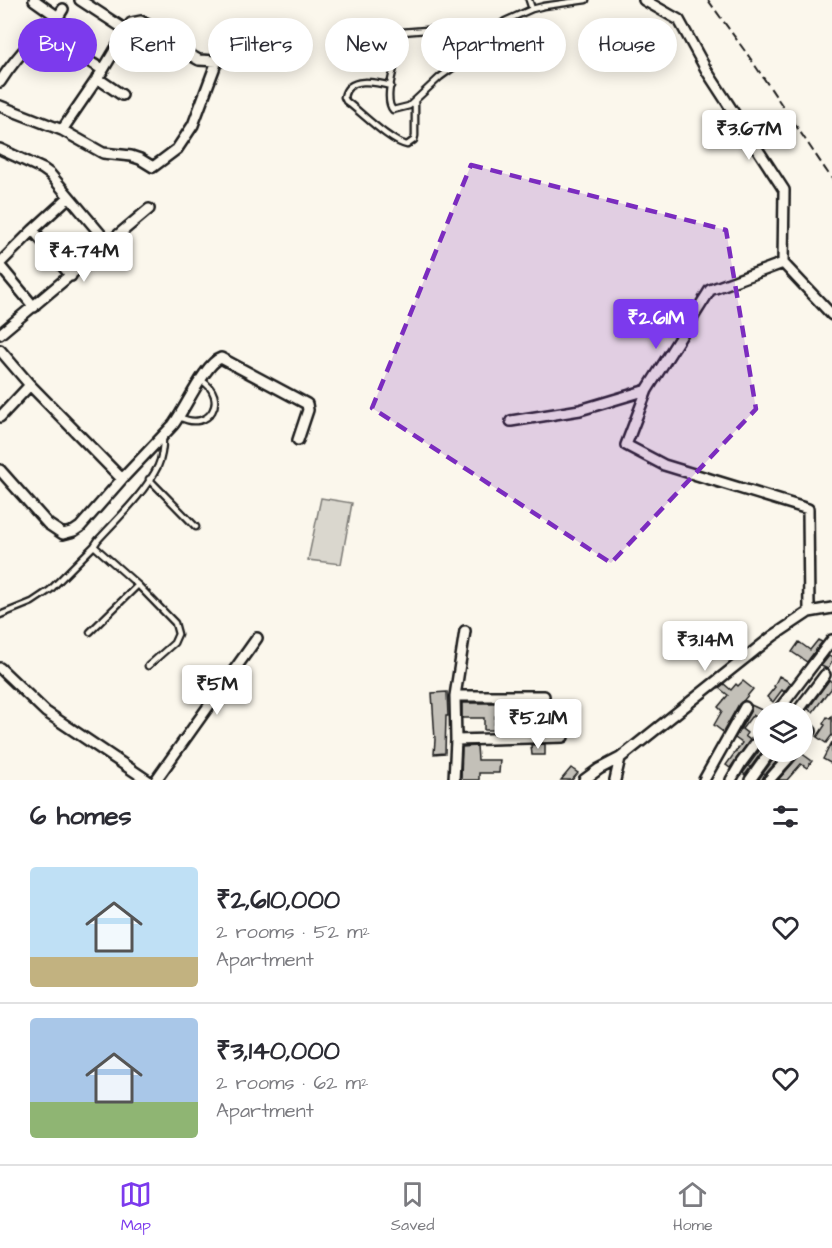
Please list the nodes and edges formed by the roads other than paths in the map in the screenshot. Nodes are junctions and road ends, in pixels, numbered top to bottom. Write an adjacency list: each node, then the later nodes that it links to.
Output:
1 (34, 0): 7 (street)
2 (80, 0): 9 (street)
3 (529, 0): 6 (lane)
4 (586, 0): 6 (lane)
5 (644, 0): 29 (street)
6 (532, 9): 8 (lane)
7 (57, 18)
8 (512, 18)
9 (109, 19)
10 (18, 58): 17 (street)
11 (109, 59): 16 (street)
12 (97, 72): 16 (street)
13 (212, 72): 23 (street)
14 (394, 72): 18 (lane)
15 (446, 72): 20 (lane)
16 (100, 74): 19 (street); 23 (street)
17 (2, 75)
18 (391, 86): 20 (lane); 20 (lane)
19 (122, 95)
20 (415, 101)
21 (3, 107): 22 (street); 23 (street)
22 (0, 118)
23 (62, 130)
24 (0, 149): 25 (street)
25 (69, 197): 27 (street); 28 (street)
26 (149, 209): 28 (street)
27 (33, 230): 30 (street); 31 (street)
28 (108, 243): 31 (street)
29 (783, 263): 33 (street); 38 (street)
30 (0, 265): 32 (street)
31 (71, 276): 32 (street)
32 (34, 307): 34 (street)
33 (832, 315)
34 (0, 334)
35 (0, 350): 37 (street)
36 (201, 380): 40 (street); 40 (lane); 43 (street)
37 (30, 385): 39 (street); 45 (street)
38 (647, 390): 41 (street); 51 (street)
39 (0, 417)
40 (180, 417): 42 (street)
41 (511, 422)
42 (163, 435): 45 (street); 46 (lane)
43 (298, 440)
44 (0, 470): 45 (street)
45 (122, 479)
46 (149, 479): 47 (lane); 48 (lane)
47 (196, 527)
48 (94, 546): 49 (lane); 52 (lane)
49 (138, 585): 54 (lane); 57 (lane)
50 (832, 608): 51 (street)
51 (809, 612): 69 (street)
52 (0, 615)
53 (465, 631): 61 (street)
54 (90, 632)
55 (257, 638): 74 (street)
56 (832, 640): 60 (street)
57 (148, 666)
58 (0, 668): 73 (street)
59 (825, 675): 63 (street)
60 (793, 691): 63 (street); 64 (street)
61 (455, 696): 62 (street); 67 (street)
62 (544, 696)
63 (805, 700)
64 (785, 702)
65 (745, 707): 77 (street)
66 (563, 737): 67 (street)
67 (456, 740): 75 (street)
68 (753, 747): 78 (street)
69 (620, 758): 72 (street); 76 (street)
70 (763, 762): 79 (street)
71 (785, 762): 80 (street)
72 (590, 778)
73 (147, 780)
74 (156, 780)
75 (454, 780)
76 (615, 780)
77 (704, 780)
78 (731, 780)
79 (750, 780)
80 (769, 780)

